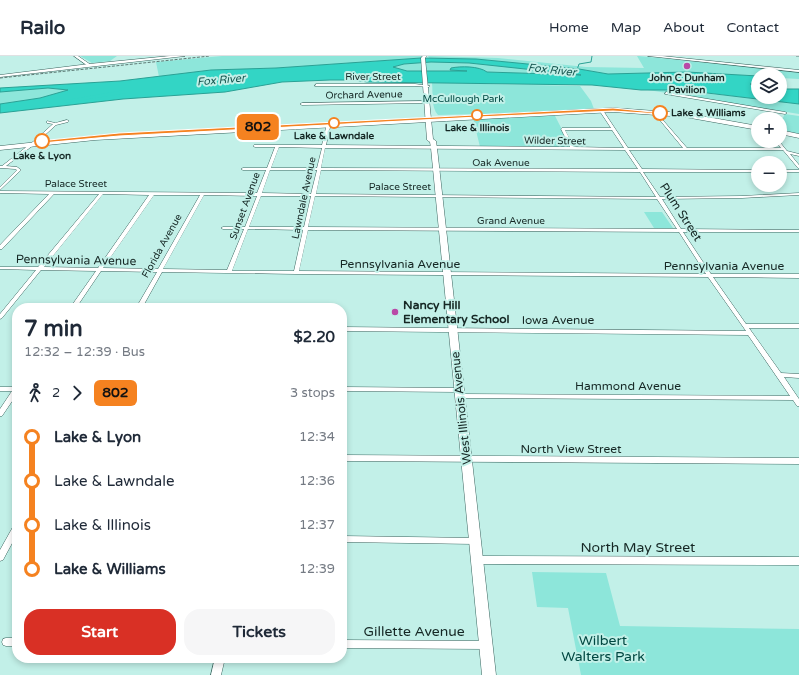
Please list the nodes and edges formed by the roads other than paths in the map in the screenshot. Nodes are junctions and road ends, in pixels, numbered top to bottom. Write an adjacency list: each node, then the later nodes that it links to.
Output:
1 (76, 56): 5 (street)
2 (183, 56): 5 (main road)
3 (650, 56): 6 (main road)
4 (425, 57): 9 (main road, West Illinois Avenue)
5 (89, 65): 7 (main road)
6 (799, 71)
7 (0, 76)
8 (316, 85): 9 (street, River Street)
9 (427, 85): 11 (main road, West Illinois Avenue); 16 (main road, West Illinois Avenue)
10 (666, 93): 15 (street)
11 (427, 102): 12 (street, Orchard Avenue); 16 (main road, West Illinois Avenue)
12 (302, 104)
13 (601, 110): 14 (main road); 16 (main road); 22 (street, Plum Street)
14 (655, 112): 21 (main road); 34 (street)
15 (784, 112)
16 (430, 118): 20 (main road); 20 (main road); 26 (main road, West Illinois Avenue)
17 (67, 121): 19 (street)
18 (48, 122): 19 (street)
19 (55, 124): 25 (street)
20 (329, 125): 25 (main road); 30 (street, Lawndale Avenue)
21 (751, 127)
22 (614, 129): 32 (street); 33 (street, Plum Street)
23 (787, 133): 24 (main road)
24 (799, 136)
25 (34, 143): 29 (main road); 37 (street)
26 (433, 145): 30 (street, Wilder Street); 32 (street, Wilder Street); 42 (main road, West Illinois Avenue)
27 (255, 146): 28 (street, Wilder Street)
28 (277, 146): 30 (street, Wilder Street); 40 (street, Sunset Avenue)
29 (0, 147)
30 (324, 147): 41 (street, Lawndale Avenue)
31 (783, 148): 34 (street, Wilder Street); 35 (street)
32 (573, 149): 33 (street, Wilder Street)
33 (628, 149): 34 (street, Wilder Street); 46 (street, Plum Street)
34 (686, 149)
35 (787, 152): 36 (street); 38 (street)
36 (799, 154)
37 (1, 167): 47 (street)
38 (799, 167)
39 (243, 169): 40 (street, Oak Avenue)
40 (268, 169): 41 (street, Oak Avenue); 54 (street, Sunset Avenue)
41 (319, 170): 42 (street, Oak Avenue); 55 (street, Lawndale Avenue)
42 (436, 170): 46 (street, Oak Avenue); 56 (main road, West Illinois Avenue)
43 (751, 171): 46 (street, Oak Avenue)
44 (787, 171): 45 (street)
45 (799, 171)
46 (643, 172): 57 (street, Plum Street)
47 (0, 189)
48 (0, 192): 49 (street, Palace Street)
49 (52, 193): 50 (street, Palace Street); 64 (street)
50 (102, 193): 51 (street, Palace Street); 66 (street)
51 (152, 194): 52 (street, Palace Street); 67 (street)
52 (202, 194): 54 (street, Palace Street); 68 (street, Florida Avenue)
53 (799, 194): 57 (street, Palace Street)
54 (258, 195): 55 (street, Palace Street); 59 (street, Sunset Avenue)
55 (313, 195): 56 (street, Palace Street); 60 (street, Lawndale Avenue)
56 (439, 196): 57 (street, Palace Street); 61 (main road, West Illinois Avenue)
57 (659, 198): 63 (street, Plum Street)
58 (223, 228): 59 (street, Grand Avenue)
59 (247, 228): 60 (street, Grand Avenue); 69 (street, Sunset Avenue)
60 (307, 228): 61 (street, Grand Avenue); 70 (street, Lawndale Avenue)
61 (442, 229): 63 (street, Grand Avenue); 71 (main road, West Illinois Avenue)
62 (799, 231): 63 (street, Grand Avenue)
63 (681, 232): 72 (street, Plum Street)
64 (0, 248)
65 (0, 268): 66 (street, Pennsylvania Avenue)
66 (40, 269): 67 (street, Pennsylvania Avenue); 76 (street)
67 (99, 271): 68 (street, Pennsylvania Avenue); 74 (street)
68 (160, 271): 69 (street, Pennsylvania Avenue); 75 (street, Florida Avenue)
69 (229, 272): 70 (street, Pennsylvania Avenue)
70 (296, 273): 71 (street, Pennsylvania Avenue)
71 (447, 274): 72 (street, Pennsylvania Avenue); 80 (main road, West Illinois Avenue)
72 (710, 276): 73 (street, Pennsylvania Avenue); 77 (street, Plum Street)
73 (799, 276)
74 (77, 303)
75 (142, 303)
76 (0, 317)
77 (745, 326): 78 (street); 81 (street, Plum Street)
78 (799, 326)
79 (347, 329): 80 (street, Iowa Avenue)
80 (453, 330): 81 (street, Iowa Avenue); 87 (main road, West Illinois Avenue)
81 (749, 333): 82 (street, Plum Street)
82 (778, 376): 83 (street); 89 (street, Plum Street)
83 (799, 376)
84 (0, 389): 85 (street)
85 (12, 389)
86 (347, 389): 87 (street, Hammond Avenue)
87 (460, 393): 89 (street, Hammond Avenue); 92 (main road, West Illinois Avenue)
88 (12, 396): 90 (street)
89 (797, 401)
90 (0, 414)
91 (347, 458): 92 (street, North View Street)
92 (466, 460): 93 (street, North View Street); 96 (main road, West Illinois Avenue)
93 (799, 461)
94 (12, 536): 97 (street)
95 (347, 539): 96 (street)
96 (475, 542): 98 (main road, West Illinois Avenue)
97 (0, 557)
98 (478, 560): 99 (street, North May Street); 103 (main road, West Illinois Avenue)
99 (799, 561)
100 (6, 642): 101 (street)
101 (12, 642)
102 (347, 644): 103 (street, Gillette Avenue)
103 (486, 645): 106 (main road, West Illinois Avenue)
104 (219, 663): 105 (street)
105 (216, 675)
106 (489, 675)

